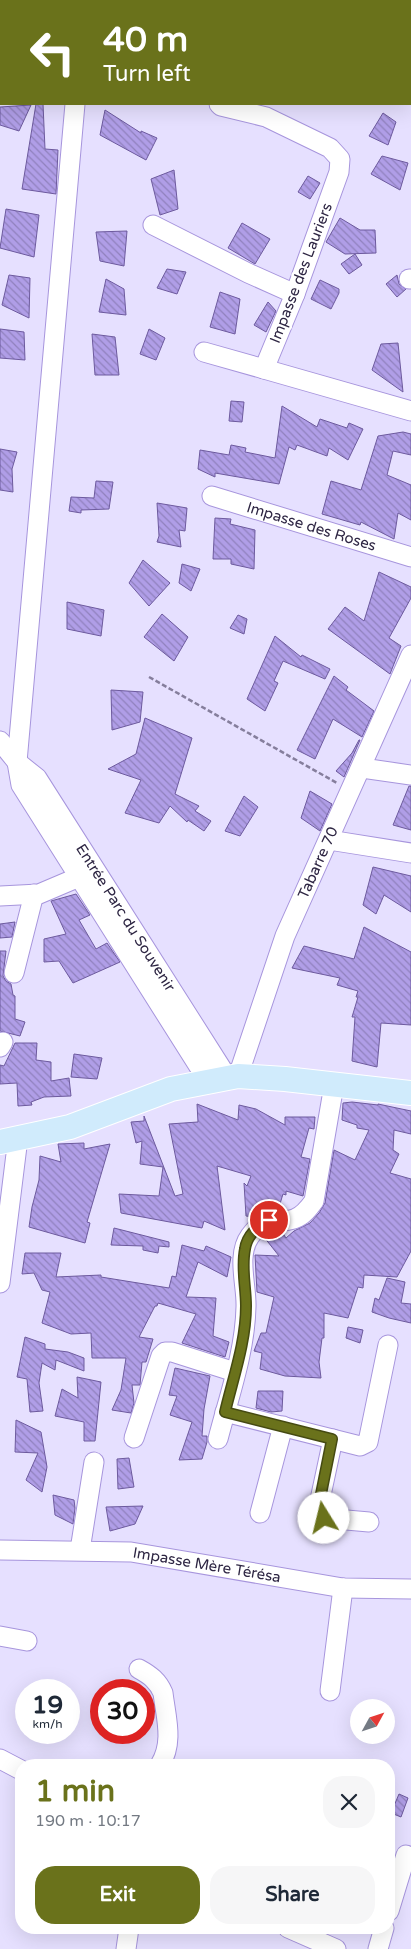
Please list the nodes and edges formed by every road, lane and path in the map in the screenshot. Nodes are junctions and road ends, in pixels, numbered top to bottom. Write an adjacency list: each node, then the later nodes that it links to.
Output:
1 (75, 105): 13 (street)
2 (220, 105): 4 (street, Impasse des Lauriers)
3 (153, 225): 4 (street)
4 (295, 294): 6 (street, Impasse des Lauriers)
5 (204, 352): 6 (street)
6 (264, 369): 7 (street)
7 (411, 411)
8 (212, 496): 9 (street, Impasse des Roses)
9 (411, 557)
10 (411, 655): 14 (street, Tabarre 70)
11 (149, 676): 16 (path)
12 (0, 741): 13 (street, Entrée Parc du Souvenir)
13 (17, 762): 19 (street, Entrée Parc du Souvenir); 23 (street, Entrée Parc du Souvenir)
14 (362, 768): 15 (street); 16 (street, Tabarre 70)
15 (411, 774)
16 (351, 791): 17 (street, Tabarre 70)
17 (329, 840): 18 (street); 23 (street, Tabarre 70)
18 (411, 853)
19 (79, 877): 20 (street); 23 (street, Entrée Parc du Souvenir)
20 (34, 894): 21 (street); 22 (street)
21 (0, 896)
22 (14, 973)
23 (224, 1078): 24 (main road); 26 (main road)
24 (334, 1085): 25 (main road); 29 (street)
25 (411, 1093)
26 (9, 1140): 27 (street)
27 (0, 1283)
28 (388, 1344): 34 (street)
29 (235, 1372): 30 (street); 32 (street)
30 (225, 1412): 31 (street); 33 (street)
31 (282, 1426): 34 (street); 36 (street)
32 (134, 1438)
33 (218, 1439)
34 (332, 1439): 37 (street)
35 (94, 1462): 39 (street)
36 (260, 1513)
37 (369, 1522)
38 (0, 1550): 39 (street, Impasse Mère Térésa)
39 (80, 1550): 40 (street, Impasse Mère Térésa)
40 (343, 1588): 41 (street, Impasse Mère Térésa); 45 (street)
41 (411, 1589)
42 (0, 1636): 43 (street)
43 (27, 1641)
44 (139, 1669): 47 (street)
45 (330, 1691)
46 (0, 1759): 48 (street)
47 (163, 1759)
48 (15, 1767)
49 (406, 1855): 50 (street)
50 (395, 1891)
51 (128, 1934): 54 (street)
52 (301, 1934): 55 (street)
53 (382, 1934): 56 (street)
54 (126, 1949)
55 (334, 1949)
56 (378, 1949)

